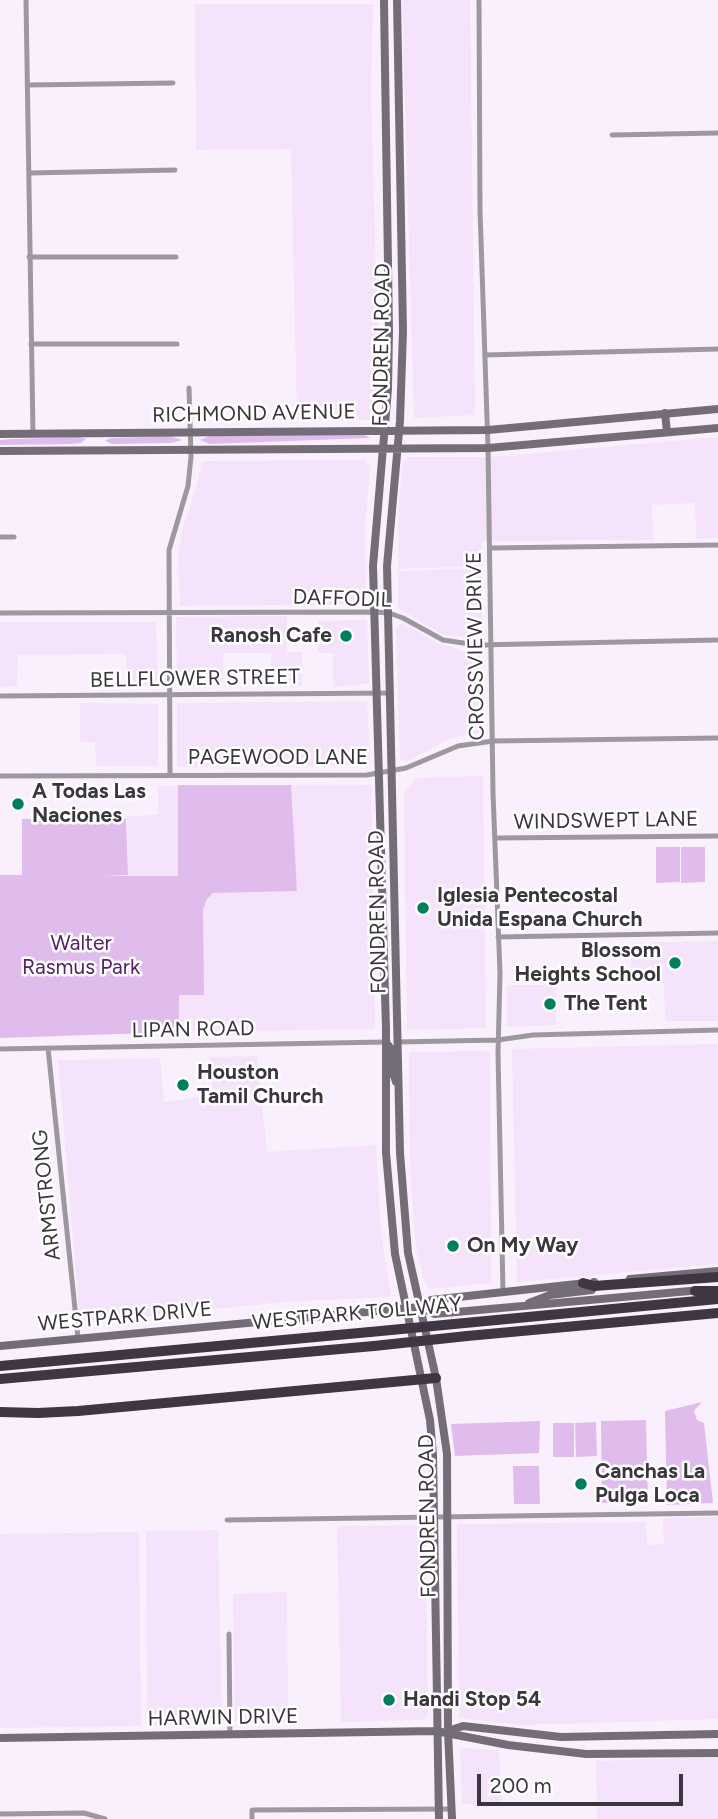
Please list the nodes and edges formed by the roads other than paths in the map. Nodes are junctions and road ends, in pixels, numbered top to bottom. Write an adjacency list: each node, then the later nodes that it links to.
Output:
1 (26, 0): 6 (street)
2 (384, 0): 11 (main road, FONDREN ROAD)
3 (397, 0): 12 (main road, FONDREN ROAD)
4 (480, 0): 20 (street, CROSSVIEW DRIVE)
5 (173, 83): 6 (street)
6 (28, 85): 10 (street)
7 (718, 132): 8 (street)
8 (612, 135)
9 (175, 170): 10 (street)
10 (29, 173): 13 (street)
11 (387, 203): 12 (main road); 15 (main road, FONDREN ROAD)
12 (400, 203): 16 (main road, FONDREN ROAD)
13 (30, 257): 14 (street); 17 (street)
14 (176, 257)
15 (389, 316): 16 (main road); 28 (main road, FONDREN ROAD)
16 (403, 316): 26 (main road, FONDREN ROAD)
17 (31, 344): 18 (street); 32 (street)
18 (177, 344)
19 (718, 349): 20 (street)
20 (485, 355): 27 (street, CROSSVIEW DRIVE)
21 (189, 388): 30 (street)
22 (718, 408): 23 (main road, RICHMOND AVENUE)
23 (665, 413): 24 (main road, RICHMOND AVENUE); 29 (main road)
24 (575, 422): 27 (main road, RICHMOND AVENUE); 33 (main road)
25 (718, 428): 29 (main road, RICHMOND AVENUE)
26 (399, 430): 27 (main road, RICHMOND AVENUE); 28 (main road, RICHMOND AVENUE); 36 (main road, FONDREN ROAD)
27 (488, 430): 35 (street, CROSSVIEW DRIVE)
28 (384, 431): 30 (main road, RICHMOND AVENUE); 34 (main road, FONDREN ROAD)
29 (667, 432): 33 (main road, RICHMOND AVENUE)
30 (190, 433): 32 (main road, RICHMOND AVENUE); 37 (street)
31 (0, 434): 32 (main road, RICHMOND AVENUE)
32 (33, 434)
33 (578, 440): 35 (main road, RICHMOND AVENUE)
34 (383, 448): 36 (main road, RICHMOND AVENUE); 37 (main road, RICHMOND AVENUE); 43 (main road, FONDREN ROAD)
35 (488, 448): 36 (main road, RICHMOND AVENUE); 42 (street, CROSSVIEW DRIVE)
36 (397, 449): 46 (main road, FONDREN ROAD)
37 (191, 450): 38 (main road, RICHMOND AVENUE); 45 (street)
38 (0, 451)
39 (0, 537): 40 (street)
40 (14, 537)
41 (718, 545): 42 (street)
42 (490, 548): 48 (street, CROSSVIEW DRIVE)
43 (374, 612): 45 (street, DAFFODIL); 46 (street, DAFFODIL); 49 (main road, FONDREN ROAD)
44 (0, 613): 45 (street, DAFFODIL)
45 (169, 613): 51 (street)
46 (389, 613): 48 (street, DAFFODIL); 50 (main road, FONDREN ROAD)
47 (718, 640): 48 (street, DAFFODIL)
48 (489, 644): 54 (street, CROSSVIEW DRIVE)
49 (376, 693): 50 (street, BELLFLOWER STREET); 51 (street, BELLFLOWER STREET); 56 (main road, FONDREN ROAD)
50 (390, 693): 55 (main road, FONDREN ROAD)
51 (169, 695): 52 (street, BELLFLOWER STREET); 57 (street)
52 (0, 696)
53 (718, 738): 54 (street, PAGEWOOD LANE)
54 (493, 741): 55 (street, PAGEWOOD LANE); 60 (street, CROSSVIEW DRIVE)
55 (391, 771): 56 (street, PAGEWOOD LANE); 62 (main road, FONDREN ROAD)
56 (378, 773): 57 (street, PAGEWOOD LANE); 61 (main road, FONDREN ROAD)
57 (170, 774): 58 (street, PAGEWOOD LANE)
58 (0, 776)
59 (718, 836): 60 (street, WINDSWEPT LANE)
60 (495, 838): 64 (street, CROSSVIEW DRIVE)
61 (382, 862): 62 (main road); 65 (main road, FONDREN ROAD)
62 (395, 862): 66 (main road, FONDREN ROAD)
63 (718, 933): 64 (street)
64 (499, 937): 69 (street, CROSSVIEW DRIVE)
65 (384, 947): 66 (main road); 67 (main road, FONDREN ROAD)
66 (397, 948): 71 (main road, FONDREN ROAD)
67 (384, 984): 70 (main road, FONDREN ROAD); 71 (main road)
68 (718, 1030): 69 (street)
69 (498, 1040): 71 (street); 85 (street, CROSSVIEW DRIVE)
70 (386, 1042): 72 (street, LIPAN ROAD); 74 (main road); 75 (main road, FONDREN ROAD)
71 (398, 1042): 74 (main road, FONDREN ROAD)
72 (48, 1048): 73 (street, LIPAN ROAD); 91 (street, ARMSTRONG)
73 (0, 1049)
74 (399, 1091): 76 (main road, FONDREN ROAD)
75 (386, 1153): 76 (main road); 78 (main road, FONDREN ROAD)
76 (400, 1153): 77 (main road, FONDREN ROAD)
77 (406, 1235): 78 (main road); 87 (main road, FONDREN ROAD)
78 (393, 1236): 89 (main road, FONDREN ROAD)
79 (718, 1271): 82 (main road)
80 (718, 1278): 82 (highway)
81 (583, 1283): 82 (highway); 85 (main road, WESTPARK DRIVE)
82 (594, 1284): 88 (main road)
83 (718, 1290): 84 (highway)
84 (695, 1291): 88 (main road, WESTPARK DRIVE)
85 (503, 1292): 87 (main road, WESTPARK DRIVE)
86 (718, 1299): 93 (highway, WESTPARK TOLLWAY, bridge)
87 (421, 1307): 88 (main road, WESTPARK DRIVE); 89 (main road, WESTPARK DRIVE); 94 (main road, FONDREN ROAD)
88 (520, 1307)
89 (408, 1308): 91 (main road, WESTPARK DRIVE); 96 (main road, FONDREN ROAD)
90 (718, 1313): 95 (highway, WESTPARK TOLLWAY, bridge)
91 (78, 1338): 92 (main road, WESTPARK DRIVE)
92 (0, 1346)
93 (0, 1366)
94 (436, 1378): 96 (highway); 100 (main road, FONDREN ROAD)
95 (0, 1379)
96 (423, 1379): 97 (highway); 99 (main road, FONDREN ROAD)
97 (0, 1412)
98 (718, 1513): 100 (street)
99 (434, 1518): 100 (street); 101 (street); 102 (main road, FONDREN ROAD)
100 (449, 1518): 103 (main road, FONDREN ROAD)
101 (228, 1520)
102 (435, 1609): 103 (main road); 105 (main road, FONDREN ROAD)
103 (448, 1609): 106 (main road, FONDREN ROAD)
104 (229, 1634): 108 (street)
105 (436, 1731): 106 (main road, HARWIN DRIVE); 108 (main road, HARWIN DRIVE); 115 (main road, FONDREN ROAD)
106 (447, 1731): 110 (main road, HARWIN DRIVE); 112 (main road, HARWIN DRIVE); 116 (main road, FONDREN ROAD)
107 (718, 1734): 109 (main road, HARWIN DRIVE)
108 (230, 1735): 111 (main road, HARWIN DRIVE)
109 (659, 1736): 110 (main road, HARWIN DRIVE); 114 (main road)
110 (561, 1737): 112 (main road)
111 (0, 1738)
112 (558, 1752): 114 (main road, HARWIN DRIVE)
113 (718, 1753): 114 (main road, HARWIN DRIVE)
114 (658, 1754)
115 (439, 1809): 116 (street); 119 (street); 120 (main road, FONDREN ROAD)
116 (451, 1809): 121 (main road, FONDREN ROAD)
117 (0, 1814): 118 (street)
118 (104, 1819)
119 (252, 1819)
120 (439, 1819)
121 (452, 1819)

